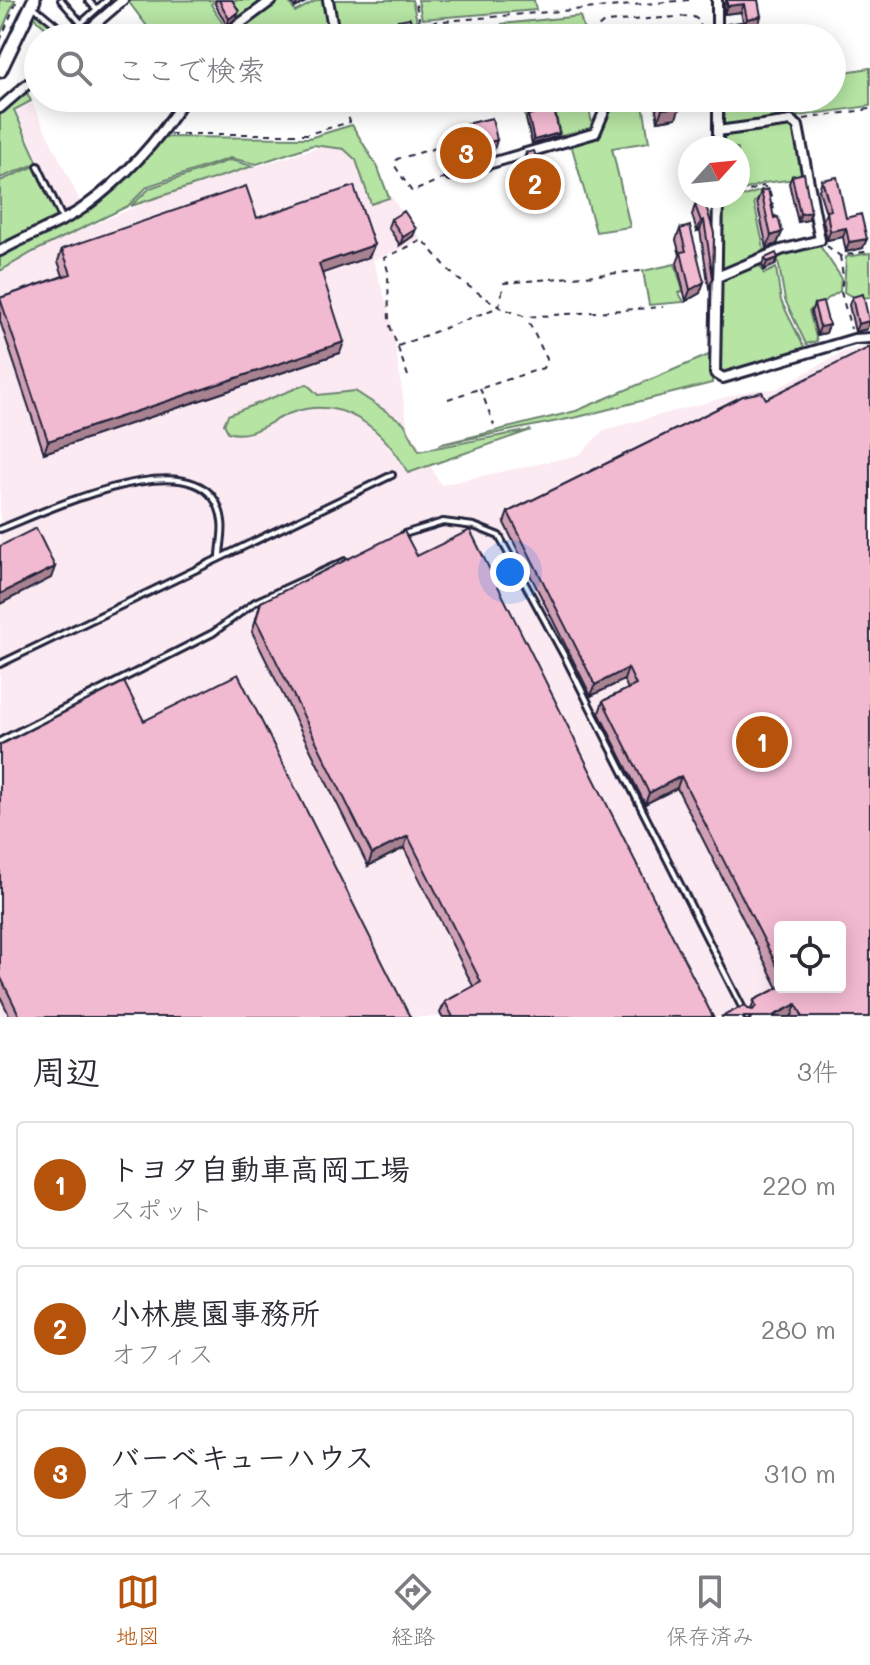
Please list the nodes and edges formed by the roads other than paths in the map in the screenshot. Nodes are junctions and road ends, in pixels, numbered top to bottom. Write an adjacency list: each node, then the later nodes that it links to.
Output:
1 (61, 0): 10 (lane)
2 (88, 0): 9 (lane)
3 (107, 0): 9 (lane)
4 (123, 0): 12 (street)
5 (272, 0): 13 (street)
6 (328, 0): 14 (street)
7 (717, 0): 15 (street)
8 (33, 2): 11 (lane); 16 (street)
9 (96, 9): 10 (lane)
10 (81, 23)
11 (56, 24)
12 (95, 24)
13 (239, 24)
14 (332, 24)
15 (717, 24)
16 (0, 71)
17 (24, 87): 18 (street)
18 (0, 108)
19 (175, 112): 27 (street)
20 (604, 112): 25 (street)
21 (718, 112): 22 (street)
22 (718, 131): 23 (street); 29 (street)
23 (718, 136)
24 (38, 166): 27 (lane)
25 (450, 175)
26 (718, 208): 29 (street)
27 (62, 219): 28 (street)
28 (0, 251)
29 (717, 277): 30 (street)
30 (870, 338)
31 (392, 475): 34 (lane)
32 (0, 529): 34 (lane)
33 (402, 534): 38 (lane)
34 (220, 557): 36 (lane)
35 (349, 559): 37 (lane)
36 (0, 664)
37 (0, 741)
38 (747, 1017)

